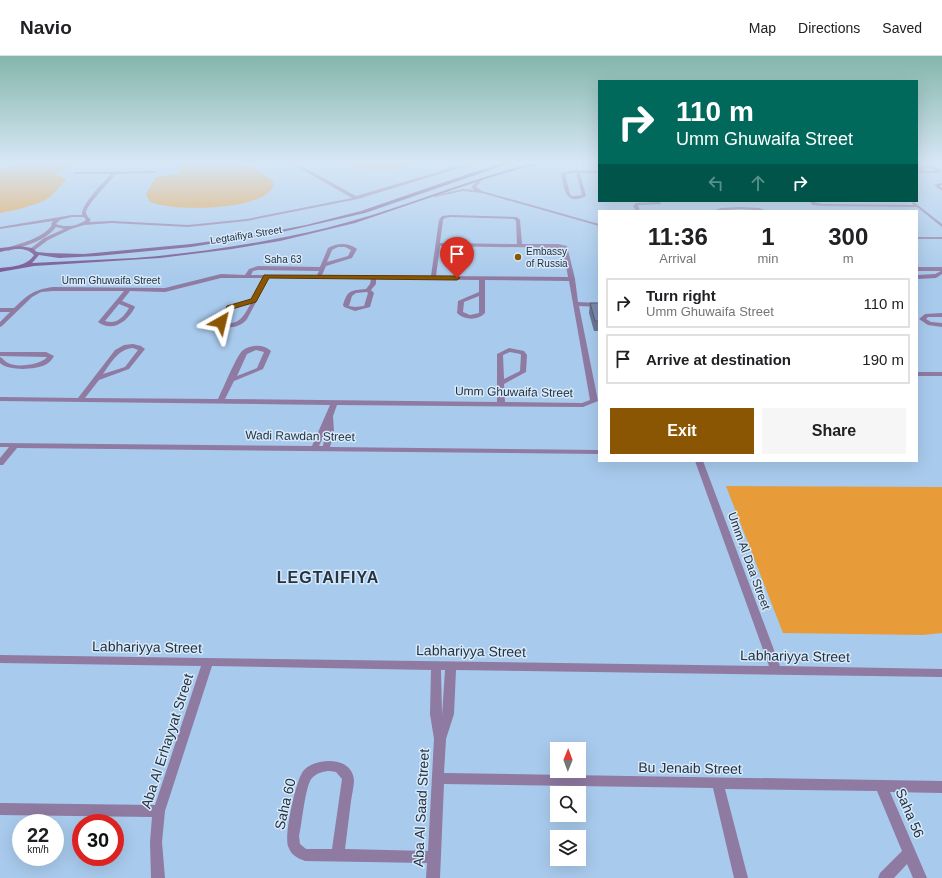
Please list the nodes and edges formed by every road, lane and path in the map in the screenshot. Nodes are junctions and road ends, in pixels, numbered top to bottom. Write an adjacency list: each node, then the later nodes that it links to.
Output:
1 (90, 201): 10 (street)
2 (335, 201): 22 (street)
3 (392, 201): 36 (street, Legtaifiya Street)
4 (419, 201): 37 (street, Legtaifiya Street)
5 (515, 201): 23 (street)
6 (813, 202): 11 (street)
7 (861, 202): 11 (street)
8 (912, 202): 12 (street)
9 (659, 204): 13 (street)
10 (87, 205): 16 (street); 17 (street)
11 (872, 205): 12 (street)
12 (917, 206): 20 (street)
13 (637, 210)
14 (720, 210): 15 (street)
15 (762, 210)
16 (68, 216): 17 (street); 18 (street)
17 (87, 217): 19 (street); 22 (street)
18 (58, 219): 21 (street); 25 (street)
19 (82, 224): 22 (street); 24 (street)
20 (941, 224)
21 (54, 225): 24 (street); 25 (street); 26 (street)
22 (156, 225)
23 (598, 225)
24 (72, 227): 27 (street)
25 (0, 229)
26 (50, 231): 27 (street); 28 (street)
27 (60, 232): 31 (street)
28 (36, 238): 31 (street); 34 (street)
29 (918, 238): 30 (street)
30 (942, 238)
31 (46, 239): 36 (street)
32 (437, 244): 33 (street, Umm Ghuwaifa Street); 33 (street); 47 (street)
33 (520, 245): 49 (street, Umm Ghuwaifa Street)
34 (8, 249): 35 (street, Legtaifiya Street); 36 (street, Legtaifiya Street)
35 (0, 250)
36 (34, 252): 37 (street)
37 (19, 266): 40 (street)
38 (323, 267): 38 (street, Saha 63); 42 (street, Saha 63); 44 (street, Saha 63)
39 (918, 269): 41 (street)
40 (0, 271)
41 (942, 271): 46 (street)
42 (247, 276): 43 (street, Umm Ghuwaifa Street); 50 (street, Umm Ghuwaifa Street)
43 (266, 276): 44 (street, Umm Ghuwaifa Street); 53 (street)
44 (319, 277): 45 (street, Umm Ghuwaifa Street)
45 (374, 277): 47 (street, Umm Ghuwaifa Street); 51 (street)
46 (918, 277)
47 (433, 278): 48 (street, Umm Ghuwaifa Street)
48 (482, 278): 49 (street, Umm Ghuwaifa Street); 52 (street)
49 (572, 279): 55 (street, Umm Ghuwaifa Street)
50 (128, 290): 54 (street); 58 (street, Umm Ghuwaifa Street)
51 (368, 290): 51 (street)
52 (481, 293): 52 (street)
53 (254, 300): 53 (street)
54 (118, 302): 54 (street)
55 (577, 304): 56 (street); 73 (street, Umm Ghuwaifa Street)
56 (598, 305)
57 (0, 310): 58 (street)
58 (16, 310): 60 (street, Umm Ghuwaifa Street)
59 (942, 315): 61 (street)
60 (0, 325)
61 (942, 326)
62 (0, 354): 63 (street)
63 (0, 360)
64 (918, 374): 65 (street)
65 (942, 374)
66 (97, 378): 66 (street); 70 (street)
67 (231, 380): 67 (street); 71 (street)
68 (500, 383): 68 (street); 73 (street)
69 (0, 399): 70 (street, Umm Ghuwaifa Street)
70 (80, 400): 71 (street, Umm Ghuwaifa Street)
71 (221, 401): 72 (street, Umm Ghuwaifa Street)
72 (334, 402): 73 (street, Umm Ghuwaifa Street); 74 (street)
73 (501, 404)
74 (330, 417): 77 (street); 78 (street)
75 (0, 445): 76 (street, Wadi Rawdan Street)
76 (15, 445): 77 (street, Wadi Rawdan Street); 81 (street)
77 (315, 448): 78 (street, Wadi Rawdan Street)
78 (326, 448): 79 (street, Wadi Rawdan Street)
79 (598, 452)
80 (699, 462): 86 (street, Umm Al Daa Street)
81 (0, 463)
82 (0, 659): 83 (street, Labhariyya Street)
83 (208, 662): 84 (street, Labhariyya Street); 94 (street, Aba Al Erhayyat Street)
84 (436, 665): 85 (street, Labhariyya Street); 88 (street, Aba Al Saad Street)
85 (451, 665): 86 (street, Labhariyya Street); 88 (street, Aba Al Saad Street)
86 (776, 670): 87 (street, Labhariyya Street)
87 (942, 672)
88 (440, 739): 89 (street, Aba Al Saad Street)
89 (438, 778): 90 (street, Bu Jenaib Street); 97 (street, Aba Al Saad Street)
90 (718, 784): 91 (street, Bu Jenaib Street); 100 (street)
91 (881, 786): 92 (street, Bu Jenaib Street); 95 (street, Saha 56)
92 (942, 787)
93 (0, 809): 94 (street)
94 (159, 811): 98 (street, Aba Al Erhayyat Street)
95 (909, 853): 101 (street, Saha 56); 102 (street, Saha 56)
96 (338, 856): 96 (street, Saha 60); 97 (street, Saha 60)
97 (434, 857): 99 (street, Aba Al Saad Street)
98 (158, 878)
99 (433, 878)
100 (742, 878)
101 (885, 878)
102 (920, 878)

